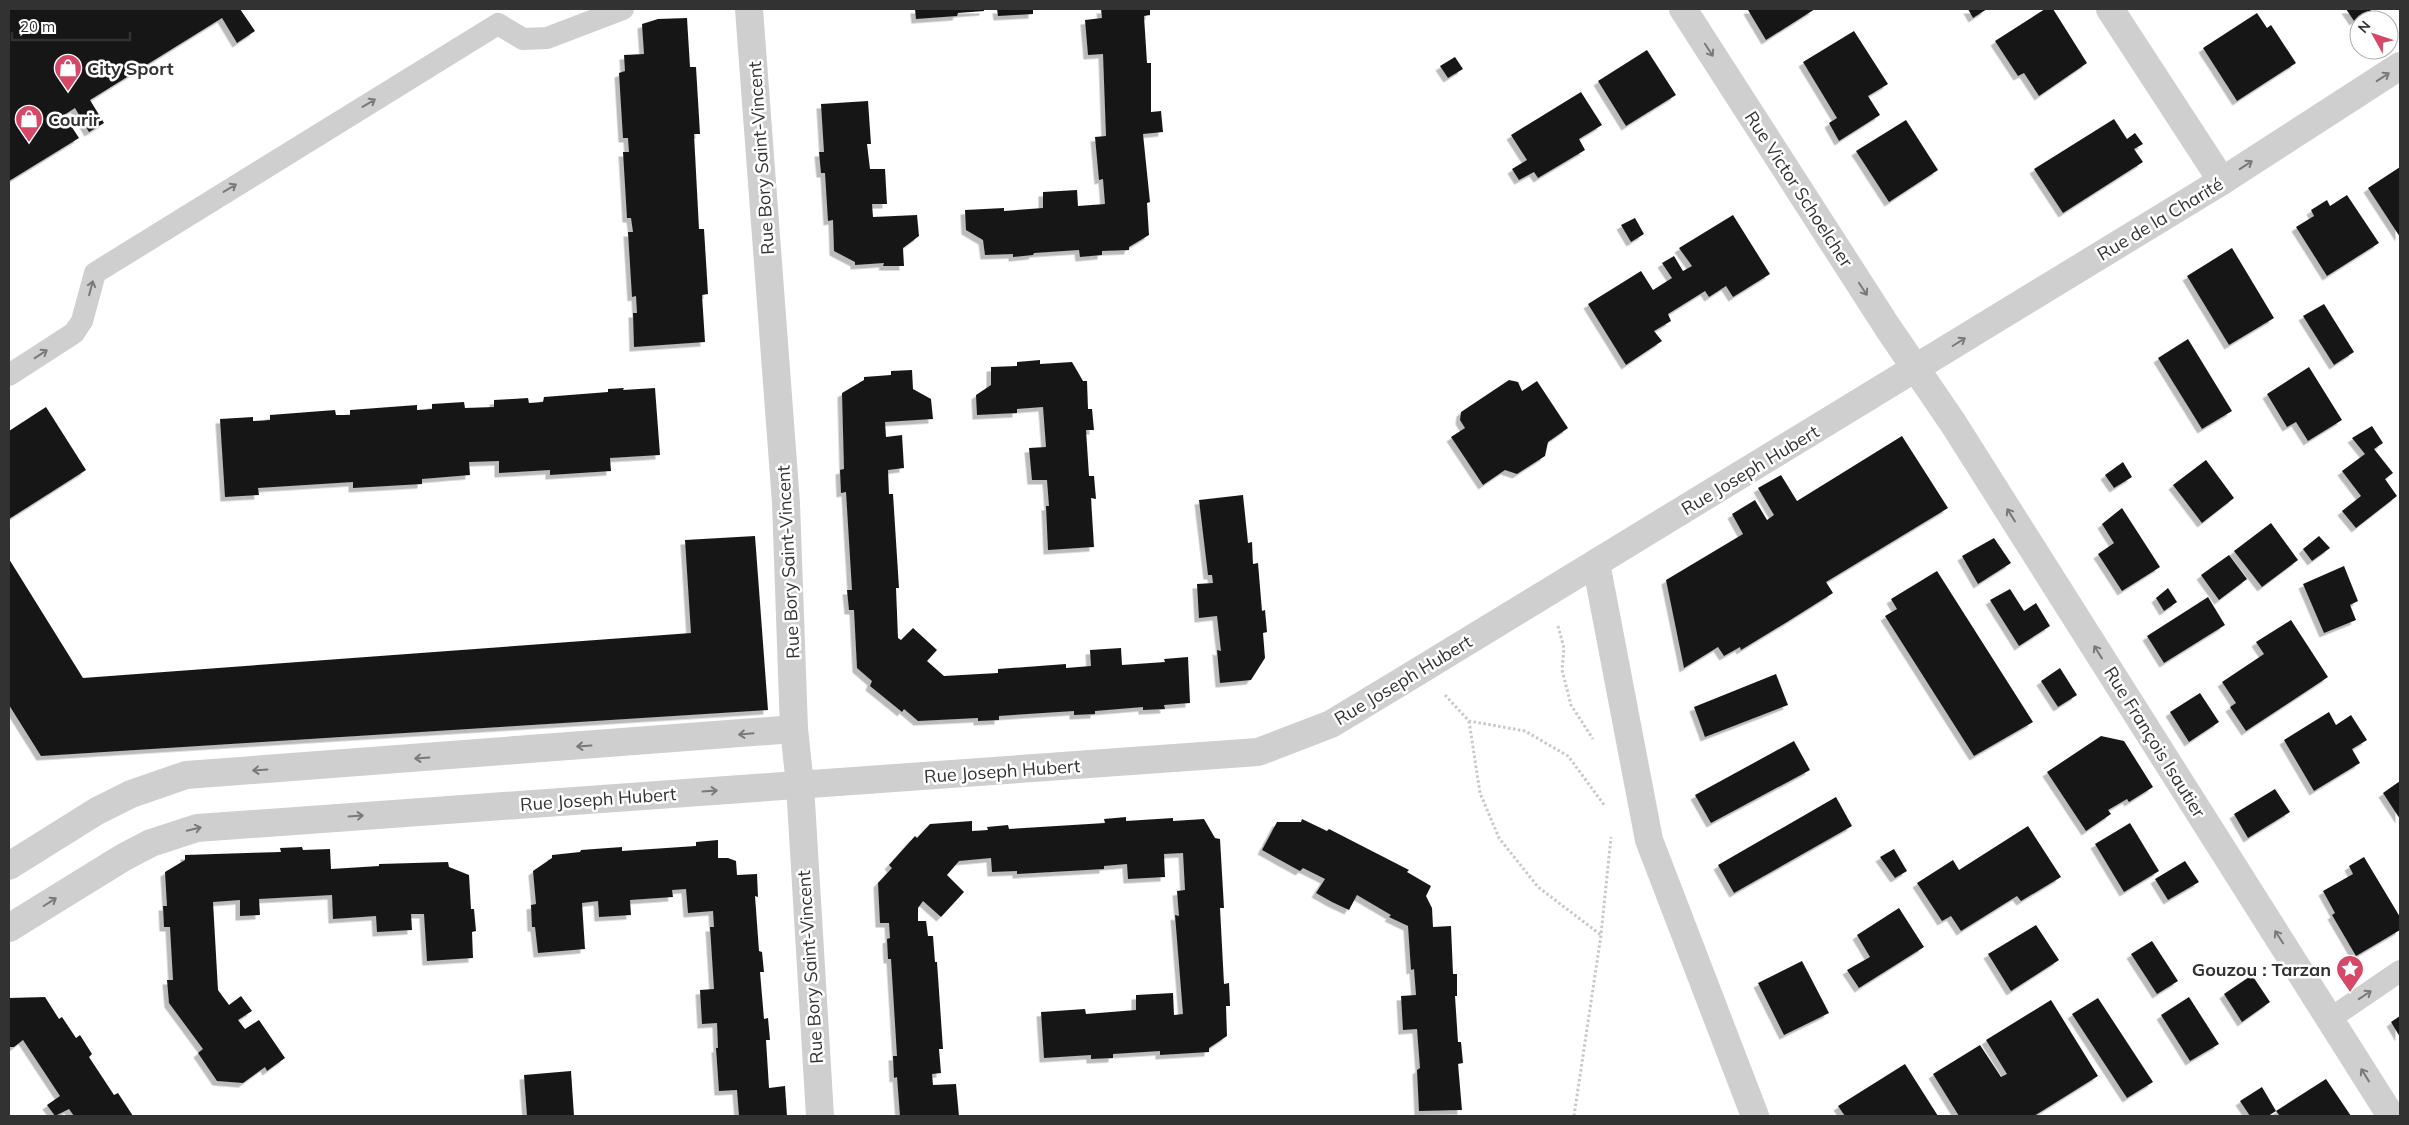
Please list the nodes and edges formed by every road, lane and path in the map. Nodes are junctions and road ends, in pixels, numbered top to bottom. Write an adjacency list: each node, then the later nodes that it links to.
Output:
1 (623, 9): 8 (lane, one-way to 1)
2 (749, 9): 13 (street, Rue Bory Saint-Vincent)
3 (1683, 9): 7 (street, Rue Victor Schoelcher, one-way to 7)
4 (2110, 9): 6 (street)
5 (2400, 66): 6 (street, Rue de la Charité, one-way to 5)
6 (2222, 181): 7 (street, Rue de la Charité, one-way to 6)
7 (1918, 368): 9 (street, Rue Joseph Hubert); 22 (street, Rue François Isautier, one-way to 7)
8 (9, 375)
9 (1596, 563): 15 (street, Rue Joseph Hubert); 25 (street)
10 (1557, 622): 14 (path)
11 (1444, 694): 12 (path)
12 (1469, 721): 16 (path); 20 (path)
13 (794, 730): 15 (street, Rue Bory Saint-Vincent); 18 (street, one-way to 18)
14 (1597, 745)
15 (800, 785): 19 (street, Rue Joseph Hubert, one-way to 15); 23 (street, Rue Bory Saint-Vincent)
16 (1607, 807)
17 (1611, 832): 20 (path)
18 (9, 866)
19 (9, 928)
20 (1601, 936): 24 (path)
21 (2400, 972): 22 (lane, one-way to 21)
22 (2331, 1018): 26 (street, Rue François Isautier, one-way to 22)
23 (820, 1116)
24 (1574, 1116)
25 (1755, 1116)
26 (2391, 1116)

